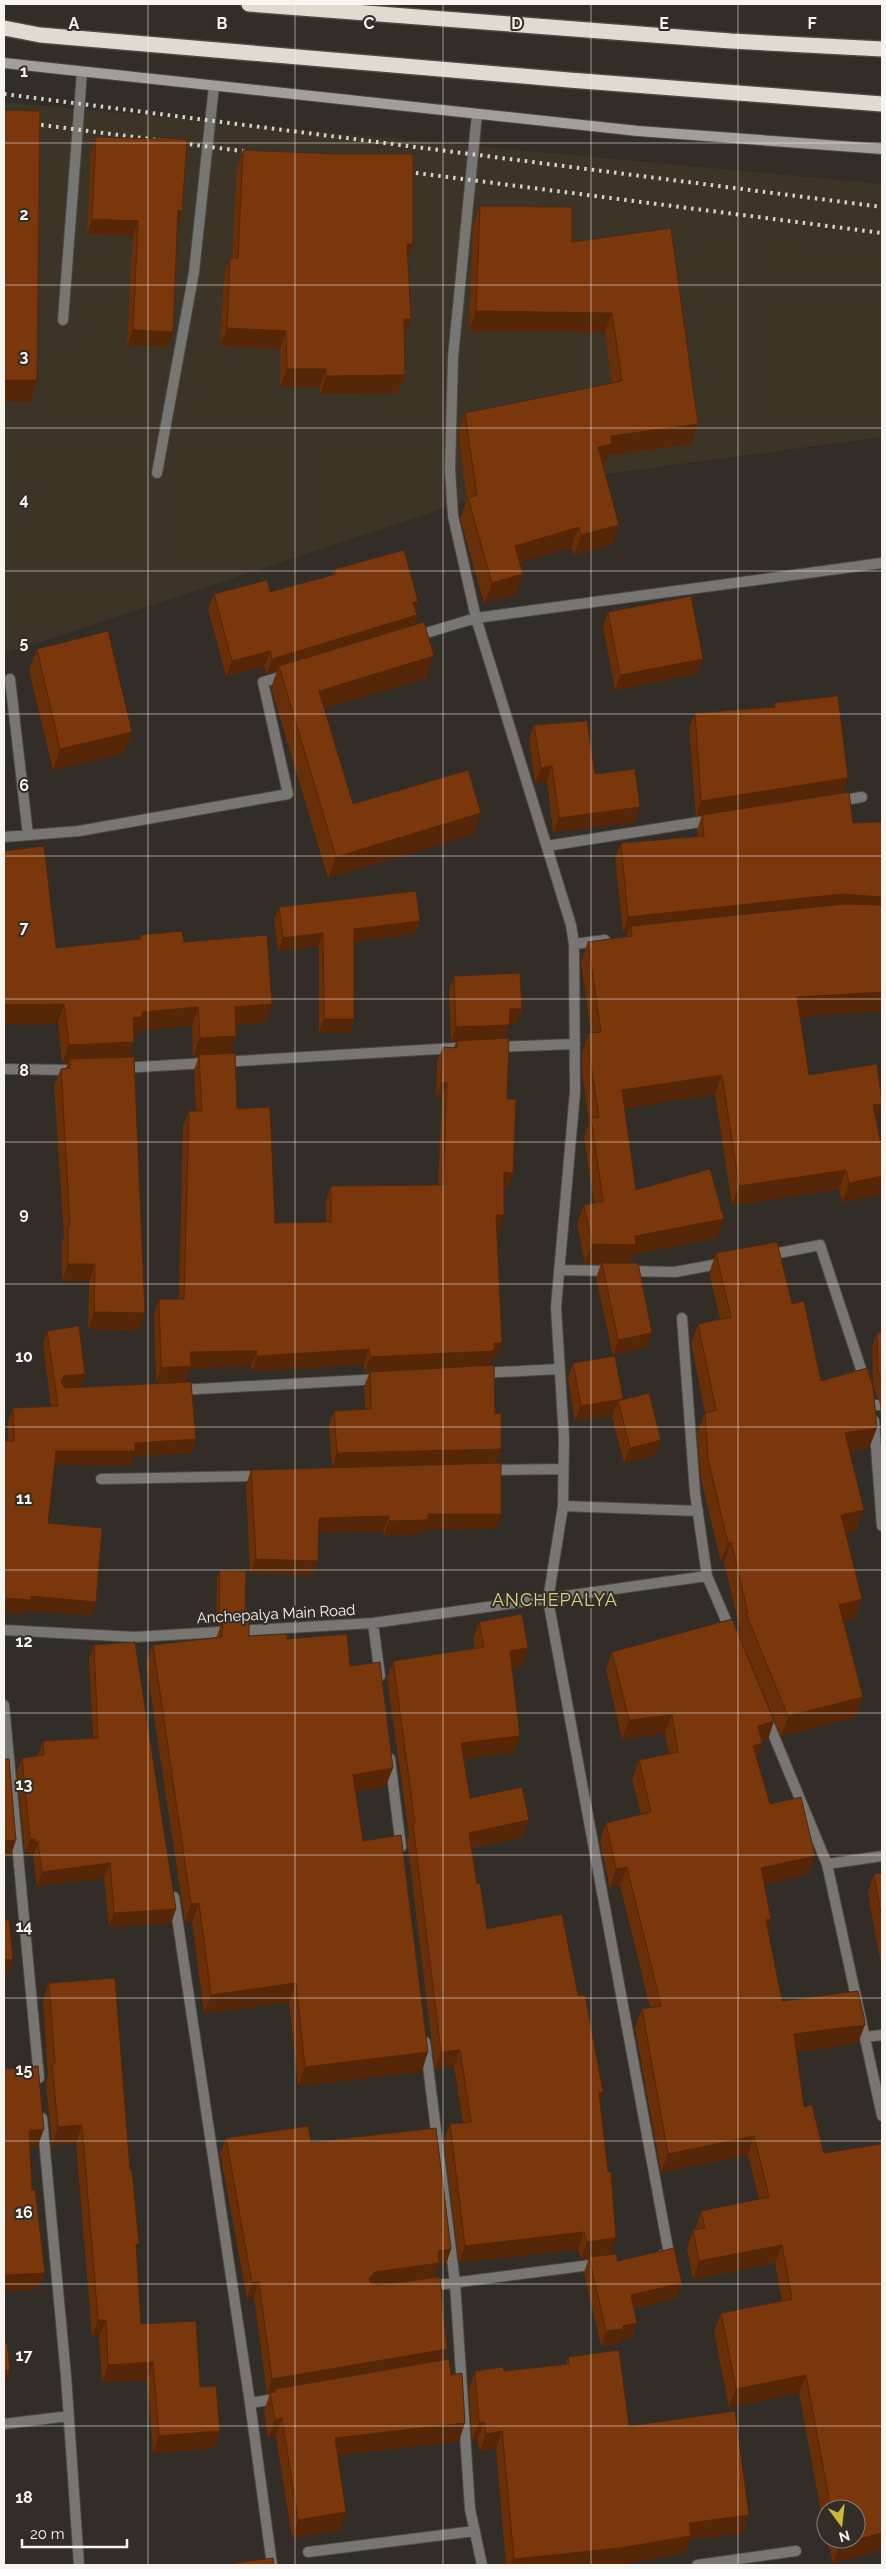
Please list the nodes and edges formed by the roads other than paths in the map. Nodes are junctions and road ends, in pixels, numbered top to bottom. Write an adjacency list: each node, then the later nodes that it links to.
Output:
1 (249, 4): 3 (highway)
2 (4, 28): 7 (highway)
3 (882, 49)
4 (4, 63): 5 (street)
5 (82, 72): 6 (street); 10 (street)
6 (214, 86): 8 (street); 11 (street)
7 (882, 104)
8 (476, 114): 9 (street); 13 (street)
9 (882, 149)
10 (63, 320)
11 (157, 473)
12 (882, 563): 13 (street)
13 (476, 618): 14 (street); 22 (street)
14 (402, 640)
15 (300, 671): 20 (street)
16 (10, 679): 20 (street)
17 (862, 798): 18 (street)
18 (822, 804)
19 (724, 818): 22 (street)
20 (28, 835): 21 (street)
21 (4, 837)
22 (547, 846): 24 (street)
23 (613, 940): 24 (street)
24 (574, 944): 25 (street)
25 (575, 1044): 26 (street); 33 (street)
26 (486, 1047)
27 (466, 1048): 28 (street)
28 (106, 1068)
29 (4, 1069): 30 (street)
30 (87, 1070)
31 (753, 1258): 39 (street)
32 (733, 1261): 33 (street)
33 (559, 1270): 35 (street)
34 (682, 1318): 46 (street)
35 (558, 1369): 36 (street); 40 (street)
36 (469, 1374)
37 (389, 1379): 38 (street)
38 (170, 1391)
39 (877, 1405): 45 (street)
40 (563, 1469): 41 (street); 44 (street)
41 (474, 1471)
42 (278, 1475): 43 (street)
43 (101, 1479)
44 (563, 1506): 46 (street); 49 (street)
45 (882, 1508): 47 (street)
46 (698, 1511): 48 (street)
47 (882, 1526)
48 (707, 1576): 49 (street, Anchepalya Main Road); 52 (street)
49 (548, 1600): 50 (street, Anchepalya Main Road); 68 (street)
50 (373, 1623): 51 (street, Anchepalya Main Road); 53 (street)
51 (4, 1630)
52 (734, 1639)
53 (382, 1692)
54 (4, 1705): 57 (street)
55 (764, 1711): 60 (street)
56 (389, 1751): 59 (street)
57 (7, 1769): 65 (street)
58 (882, 1856): 60 (street)
59 (403, 1860)
60 (827, 1864): 64 (street)
61 (172, 1883): 73 (street)
62 (424, 2027): 70 (street)
63 (882, 2035): 64 (street)
64 (865, 2036): 67 (street)
65 (40, 2092)
66 (42, 2112): 74 (street)
67 (882, 2116)
68 (649, 2257)
69 (611, 2262): 70 (street)
70 (455, 2284): 71 (street); 76 (street)
71 (418, 2288)
72 (289, 2397): 73 (street)
73 (250, 2404): 80 (street)
74 (69, 2416): 75 (street); 79 (street)
75 (4, 2424)
76 (475, 2531): 77 (street); 81 (street)
77 (308, 2552)
78 (796, 2552): 82 (street)
79 (79, 2565)
80 (272, 2565)
81 (482, 2565)
82 (697, 2565)

